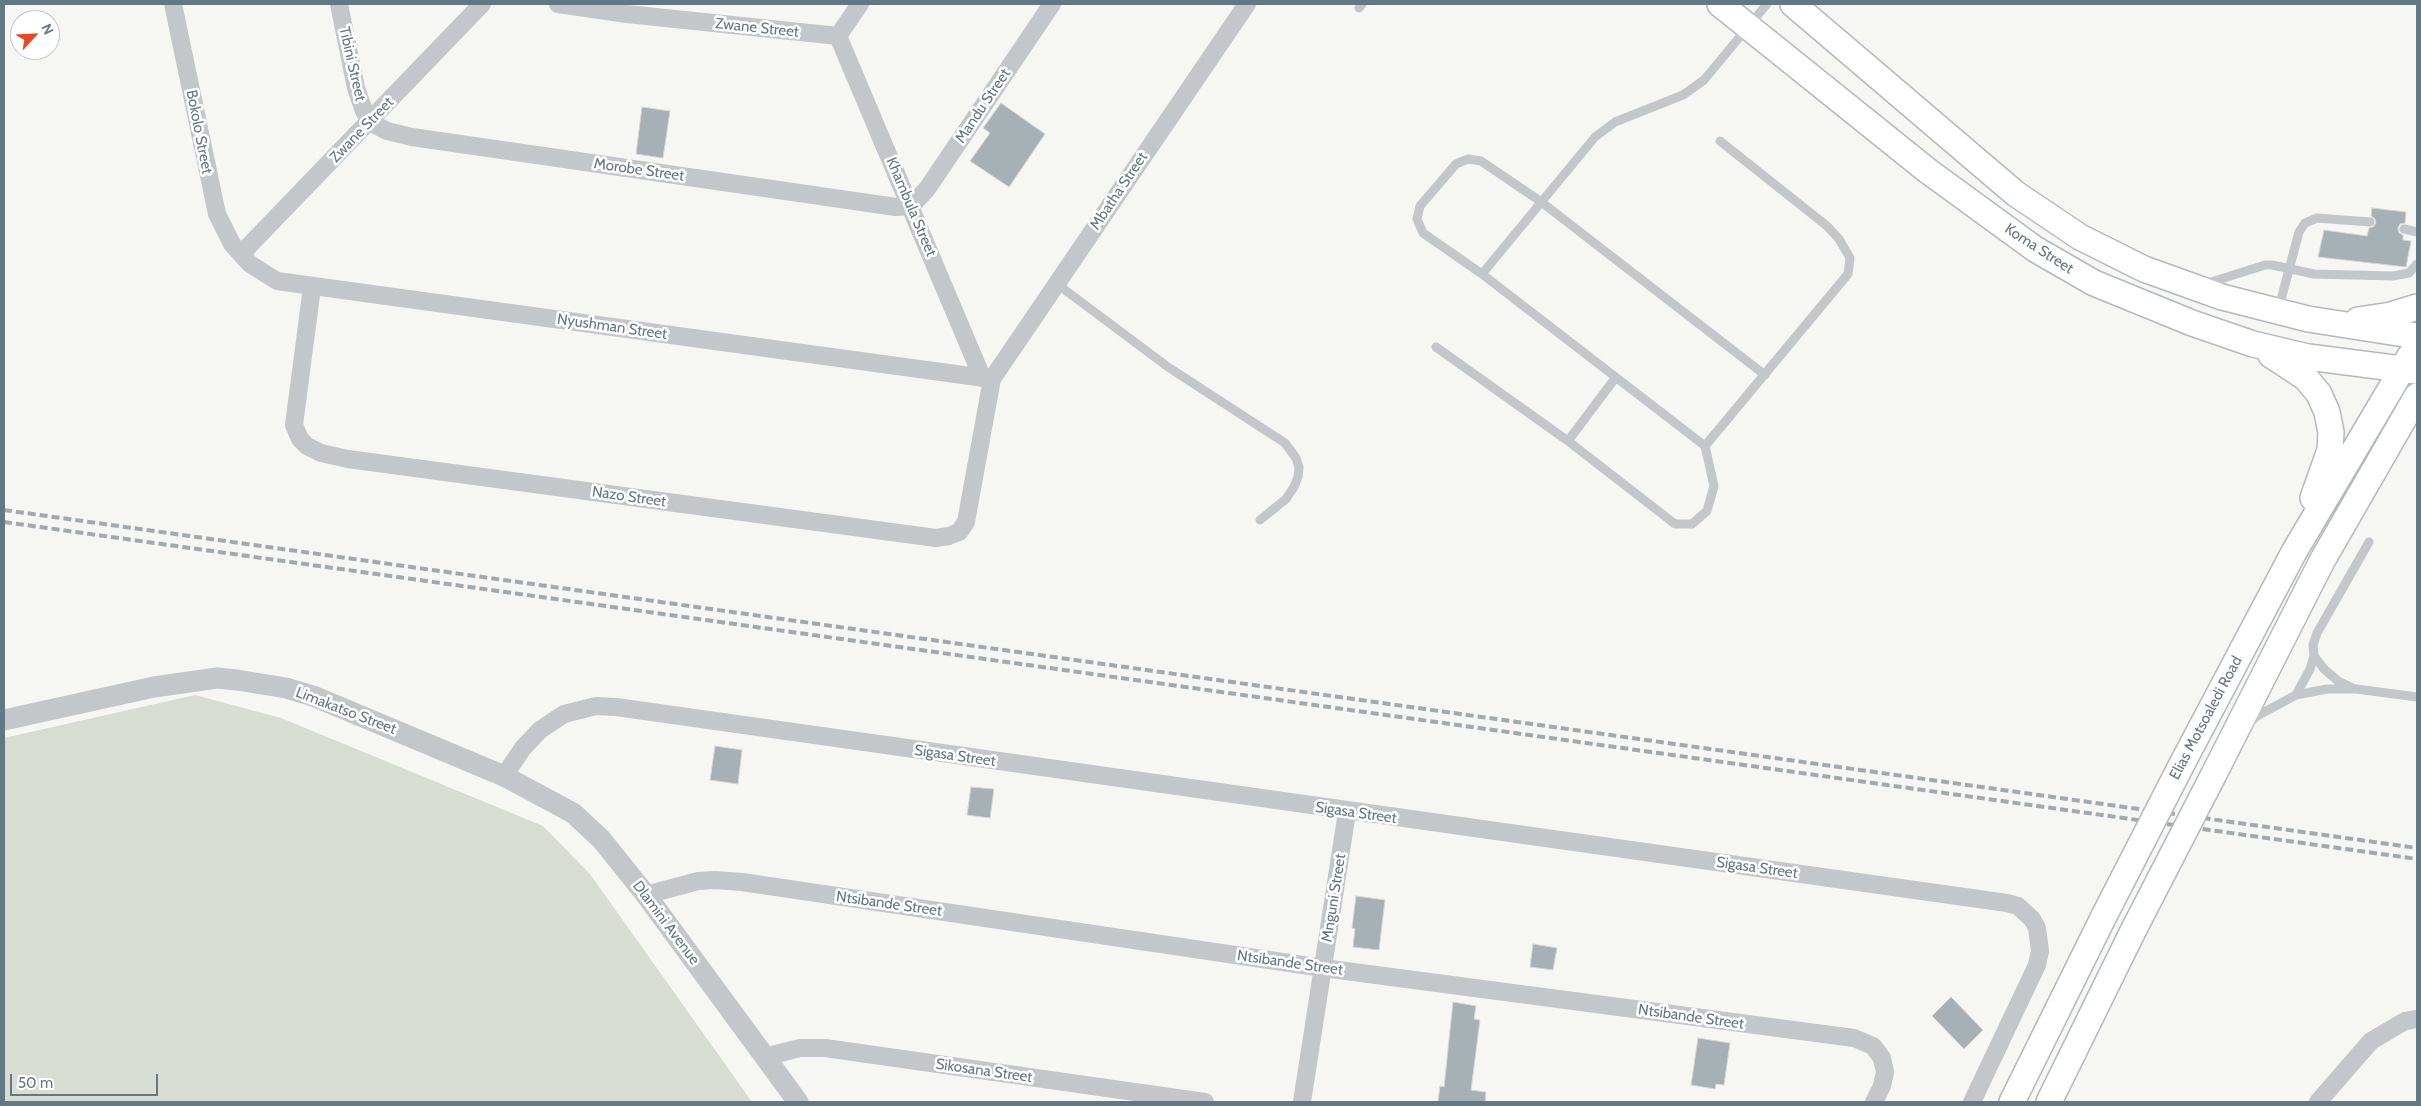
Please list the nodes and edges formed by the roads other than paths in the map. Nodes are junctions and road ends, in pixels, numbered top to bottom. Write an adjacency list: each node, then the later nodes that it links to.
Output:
1 (174, 4): 20 (street, Bokolo Street)
2 (339, 4): 13 (street, Tibini Street)
3 (482, 4): 13 (street, Zwane Street)
4 (558, 4): 12 (street, Zwane Street)
5 (860, 4): 12 (street)
6 (1052, 4): 16 (street, Mandu Street)
7 (1247, 4): 24 (street, Mbatha Street)
8 (1720, 4): 11 (main road, Koma Street)
9 (1767, 4): 11 (lane)
10 (1794, 4): 26 (main road, Koma Street)
11 (1749, 27): 15 (lane); 32 (main road, Koma Street)
12 (838, 36): 16 (street, Khambula Street)
13 (370, 122): 16 (street, Morobe Street); 20 (street, Zwane Street)
14 (1720, 141): 35 (lane)
15 (1540, 201): 23 (lane); 23 (lane); 35 (lane)
16 (911, 206): 36 (street, Khambula Street)
17 (2370, 222): 22 (lane)
18 (2404, 229): 19 (lane)
19 (2417, 232)
20 (241, 254): 25 (street, Nyushman Street)
21 (2417, 264): 22 (lane)
22 (2290, 268): 26 (lane); 28 (lane)
23 (1482, 274): 37 (lane)
24 (1057, 284): 36 (street, Mbatha Street); 41 (lane)
25 (312, 287): 36 (street, Nyushman Street); 36 (street, Nazo Street)
26 (2192, 288): 28 (main road, Koma Street)
27 (2417, 307): 29 (main road)
28 (2278, 311): 29 (main road, Koma Street)
29 (2336, 324): 30 (main road, Koma Street)
30 (2417, 336)
31 (2417, 342): 34 (main road, Elias Motsoaledi Road)
32 (2253, 344): 34 (main road, Koma Street); 43 (main road)
33 (1436, 347): 39 (lane)
34 (2410, 370): 43 (main road, Elias Motsoaledi Road)
35 (1765, 375): 40 (lane)
36 (987, 378)
37 (1616, 378): 39 (lane); 40 (lane)
38 (2417, 396): 49 (main road)
39 (1568, 441): 40 (lane)
40 (1706, 446)
41 (1260, 520)
42 (2369, 542): 44 (lane)
43 (2294, 552): 61 (main road, Elias Motsoaledi Road, bridge)
44 (2314, 656): 45 (lane); 46 (lane)
45 (2356, 689): 46 (lane); 47 (lane)
46 (2296, 695): 49 (lane)
47 (2417, 697)
48 (4, 720): 50 (street, Limakatso Street)
49 (2231, 741): 62 (main road, bridge)
50 (504, 776): 51 (street, Sigasa Street); 52 (street, Dlamini Avenue)
51 (1347, 812): 53 (street, Mnguni Street); 60 (street, Sigasa Street)
52 (646, 895): 53 (street, Ntsibande Street); 55 (street, Dlamini Avenue)
53 (1323, 968): 58 (street, Mnguni Street); 59 (street, Ntsibande Street)
54 (2417, 1019): 63 (street)
55 (764, 1057): 56 (street, Dlamini Avenue); 57 (street, Sikosana Street)
56 (798, 1102)
57 (1205, 1102)
58 (1302, 1102)
59 (1874, 1102)
60 (1972, 1102)
61 (2012, 1102)
62 (2049, 1102)
63 (2318, 1102)

